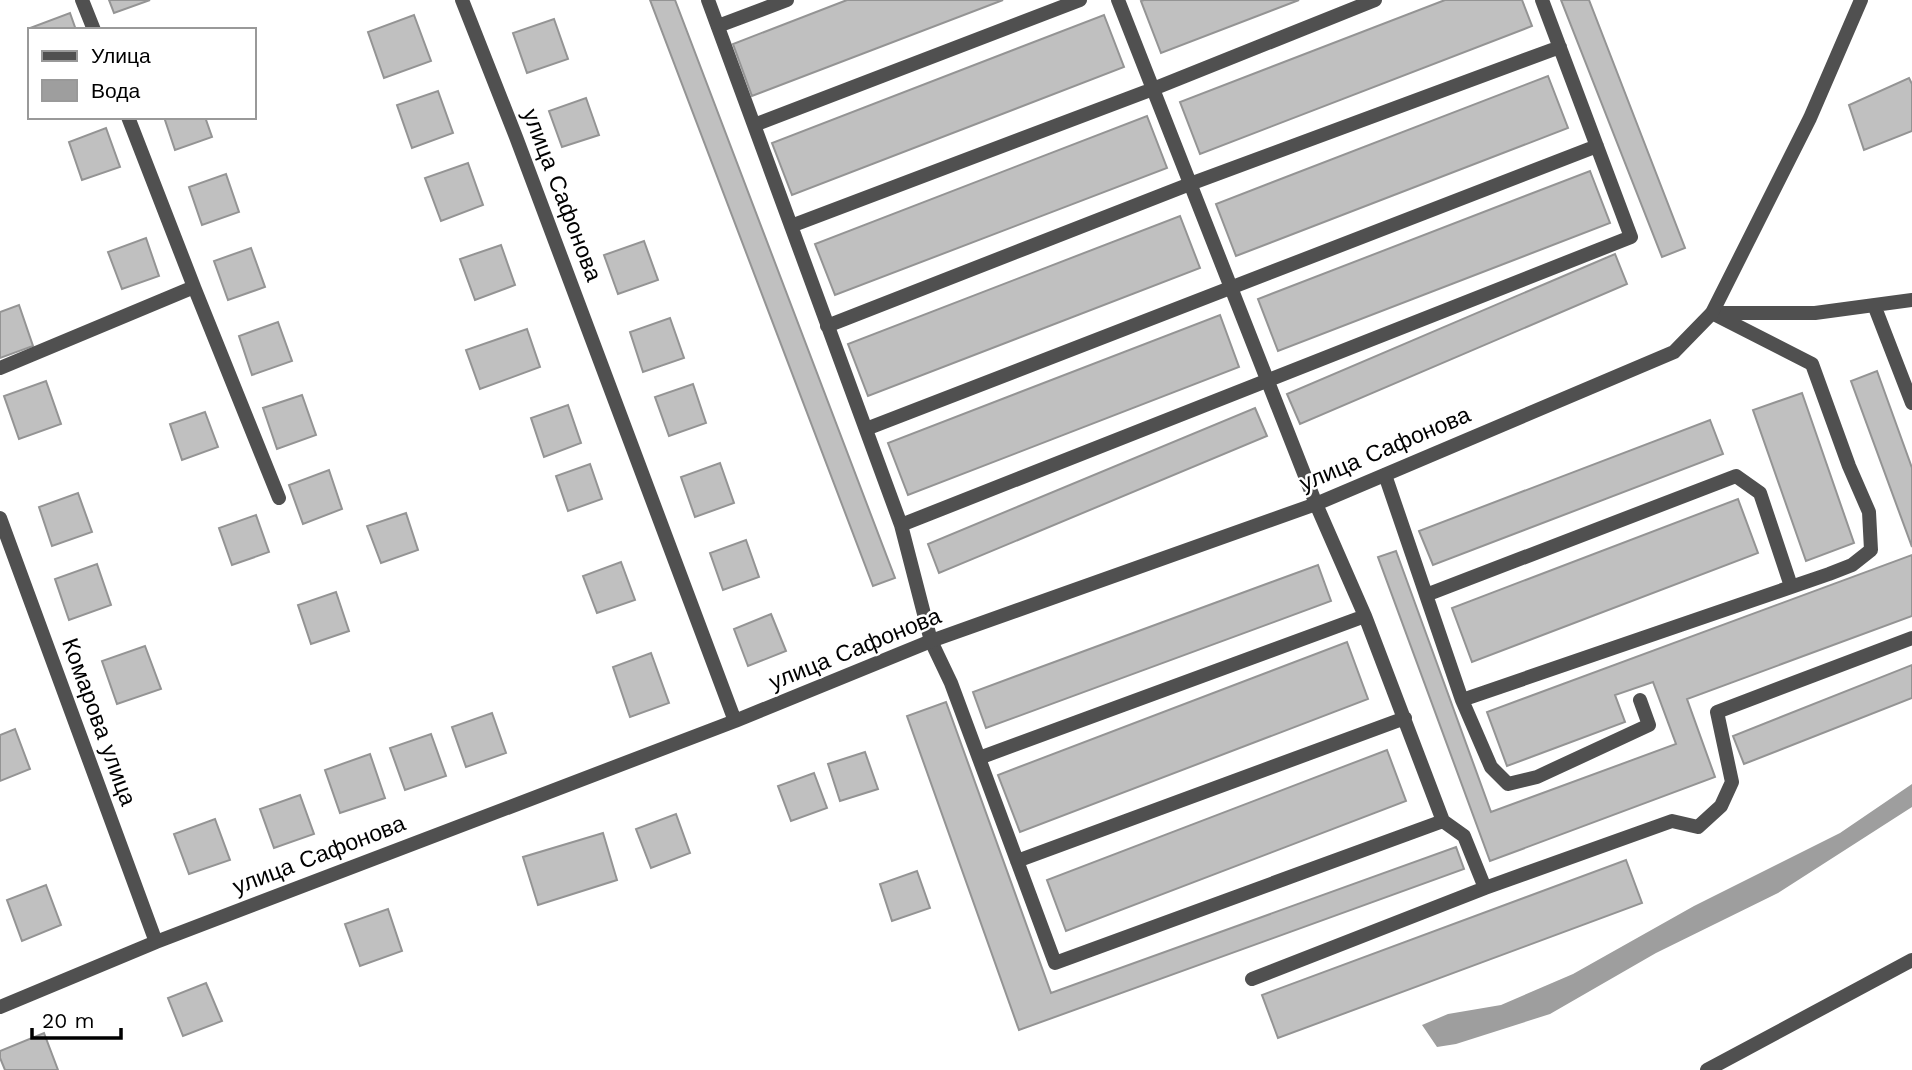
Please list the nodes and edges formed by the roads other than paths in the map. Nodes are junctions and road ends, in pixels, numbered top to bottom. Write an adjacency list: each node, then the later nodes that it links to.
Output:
1 (82, 0): 11 (street)
2 (462, 0): 42 (street, улица Сафонова)
3 (708, 0): 10 (street)
4 (787, 0): 10 (street)
5 (1080, 0): 15 (street)
6 (1118, 0): 13 (street)
7 (1375, 0): 13 (street)
8 (1542, 0): 12 (street)
9 (1861, 0): 23 (street, улица Сафонова)
10 (718, 26): 15 (street)
11 (93, 28)
12 (1560, 47): 16 (street); 17 (street)
13 (1153, 89): 17 (street); 18 (street)
14 (129, 119): 19 (street)
15 (754, 125): 18 (street)
16 (1597, 146): 20 (street); 26 (street)
17 (1190, 184): 20 (street); 24 (street)
18 (791, 226): 24 (street)
19 (194, 287): 25 (street); 30 (street)
20 (1231, 287): 26 (street); 28 (street)
21 (1912, 300): 22 (street)
22 (1874, 305): 23 (street); 27 (street)
23 (1712, 313): 29 (street, улица Сафонова); 34 (street)
24 (827, 326): 28 (street)
25 (0, 368)
26 (1268, 382): 31 (street); 33 (street)
27 (1912, 402)
28 (866, 429): 33 (street)
29 (1385, 475): 31 (street, улица Сафонова); 35 (street)
30 (279, 498)
31 (1315, 504): 36 (street); 38 (street, улица Сафонова)
32 (0, 518): 47 (street, Комарова улица)
33 (901, 525): 38 (street)
34 (1791, 586): 35 (street); 40 (street)
35 (1426, 594): 40 (street)
36 (1365, 616): 41 (street); 43 (street)
37 (1912, 638): 46 (street)
38 (931, 641): 42 (street, улица Сафонова); 43 (street)
39 (1640, 699): 40 (street)
40 (1462, 700)
41 (1405, 718): 44 (street); 45 (street)
42 (735, 721): 47 (street, улица Сафонова)
43 (979, 758): 45 (street)
44 (1443, 821): 45 (street); 46 (street)
45 (1017, 861)
46 (1485, 888): 49 (street)
47 (156, 942): 50 (street, улица Сафонова)
48 (1912, 960): 51 (street)
49 (1252, 979)
50 (0, 1007)
51 (1707, 1070)

